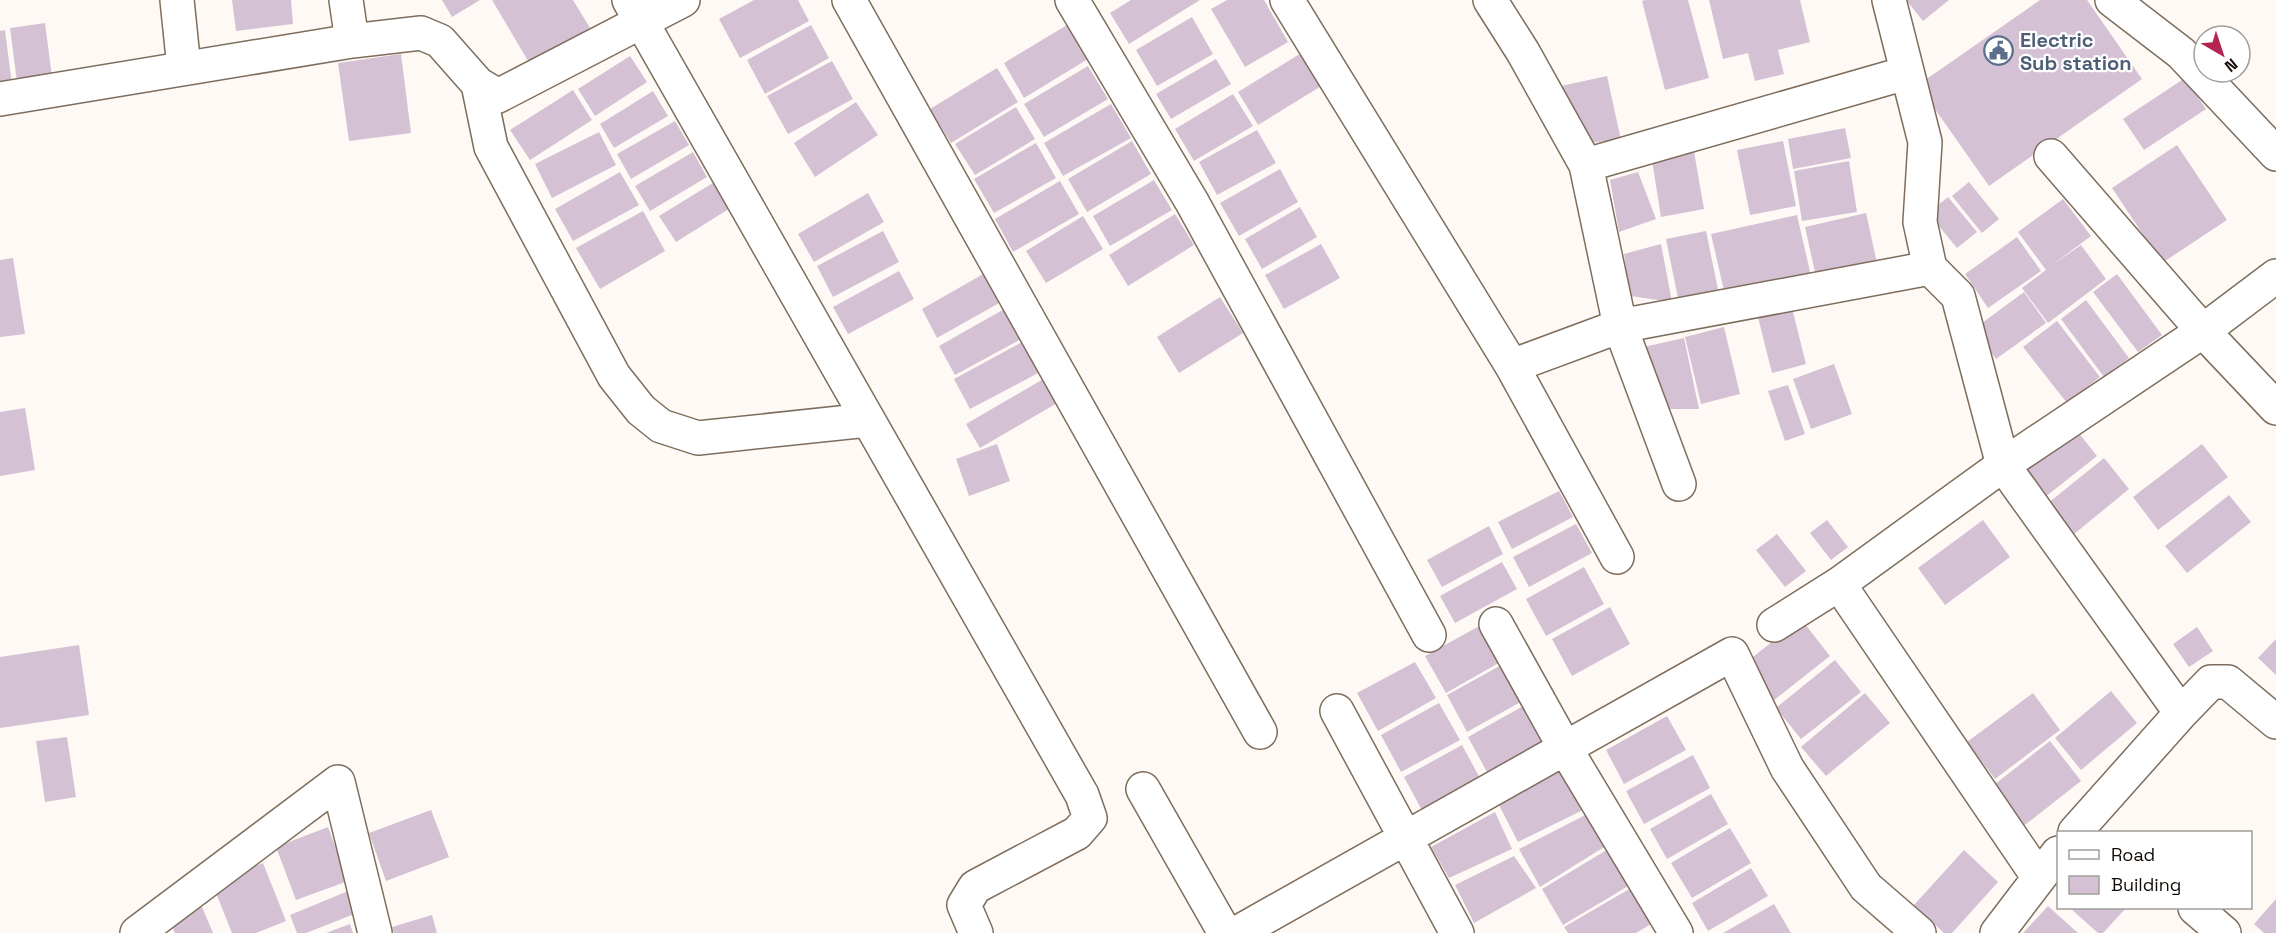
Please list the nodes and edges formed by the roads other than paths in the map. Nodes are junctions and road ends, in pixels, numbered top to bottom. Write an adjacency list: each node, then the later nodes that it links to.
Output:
1 (177, 0): 12 (street)
2 (346, 0): 11 (street)
3 (684, 0): 10 (street)
4 (849, 0): 36 (street)
5 (1072, 0): 32 (street)
6 (1287, 0): 23 (street)
7 (1490, 0): 18 (street)
8 (1889, 0): 13 (street)
9 (2112, 0): 16 (street)
10 (635, 11): 14 (street); 25 (street)
11 (352, 41): 12 (street); 14 (street)
12 (184, 68): 15 (street)
13 (1906, 73): 18 (street); 19 (street)
14 (478, 84): 25 (street)
15 (0, 99)
16 (2276, 154)
17 (2051, 156): 22 (street)
18 (1586, 165): 21 (street)
19 (1930, 268): 21 (street); 26 (street)
20 (2276, 276): 22 (street)
21 (1620, 326): 23 (street); 27 (street)
22 (2203, 331): 24 (street); 26 (street)
23 (1512, 366): 28 (street)
24 (2276, 408)
25 (868, 420): 45 (street)
26 (2004, 465): 29 (street); 34 (street)
27 (1679, 484)
28 (1617, 557)
29 (1839, 584): 31 (street); 41 (street)
30 (1496, 624): 37 (street)
31 (1774, 625)
32 (1429, 635)
33 (1337, 711): 40 (street)
34 (2181, 713): 35 (street); 39 (street)
35 (2276, 722)
36 (1260, 732)
37 (1565, 748): 40 (street); 49 (street); 50 (street)
38 (1143, 789): 46 (street)
39 (2092, 826)
40 (1407, 837): 47 (street); 48 (street)
41 (2049, 865): 51 (street)
42 (2196, 909): 52 (street)
43 (137, 933): 44 (street)
44 (375, 933)
45 (976, 933)
46 (1225, 933)
47 (1237, 933)
48 (1457, 933)
49 (1676, 933)
50 (1919, 933)
51 (1997, 933)
52 (2224, 933)

